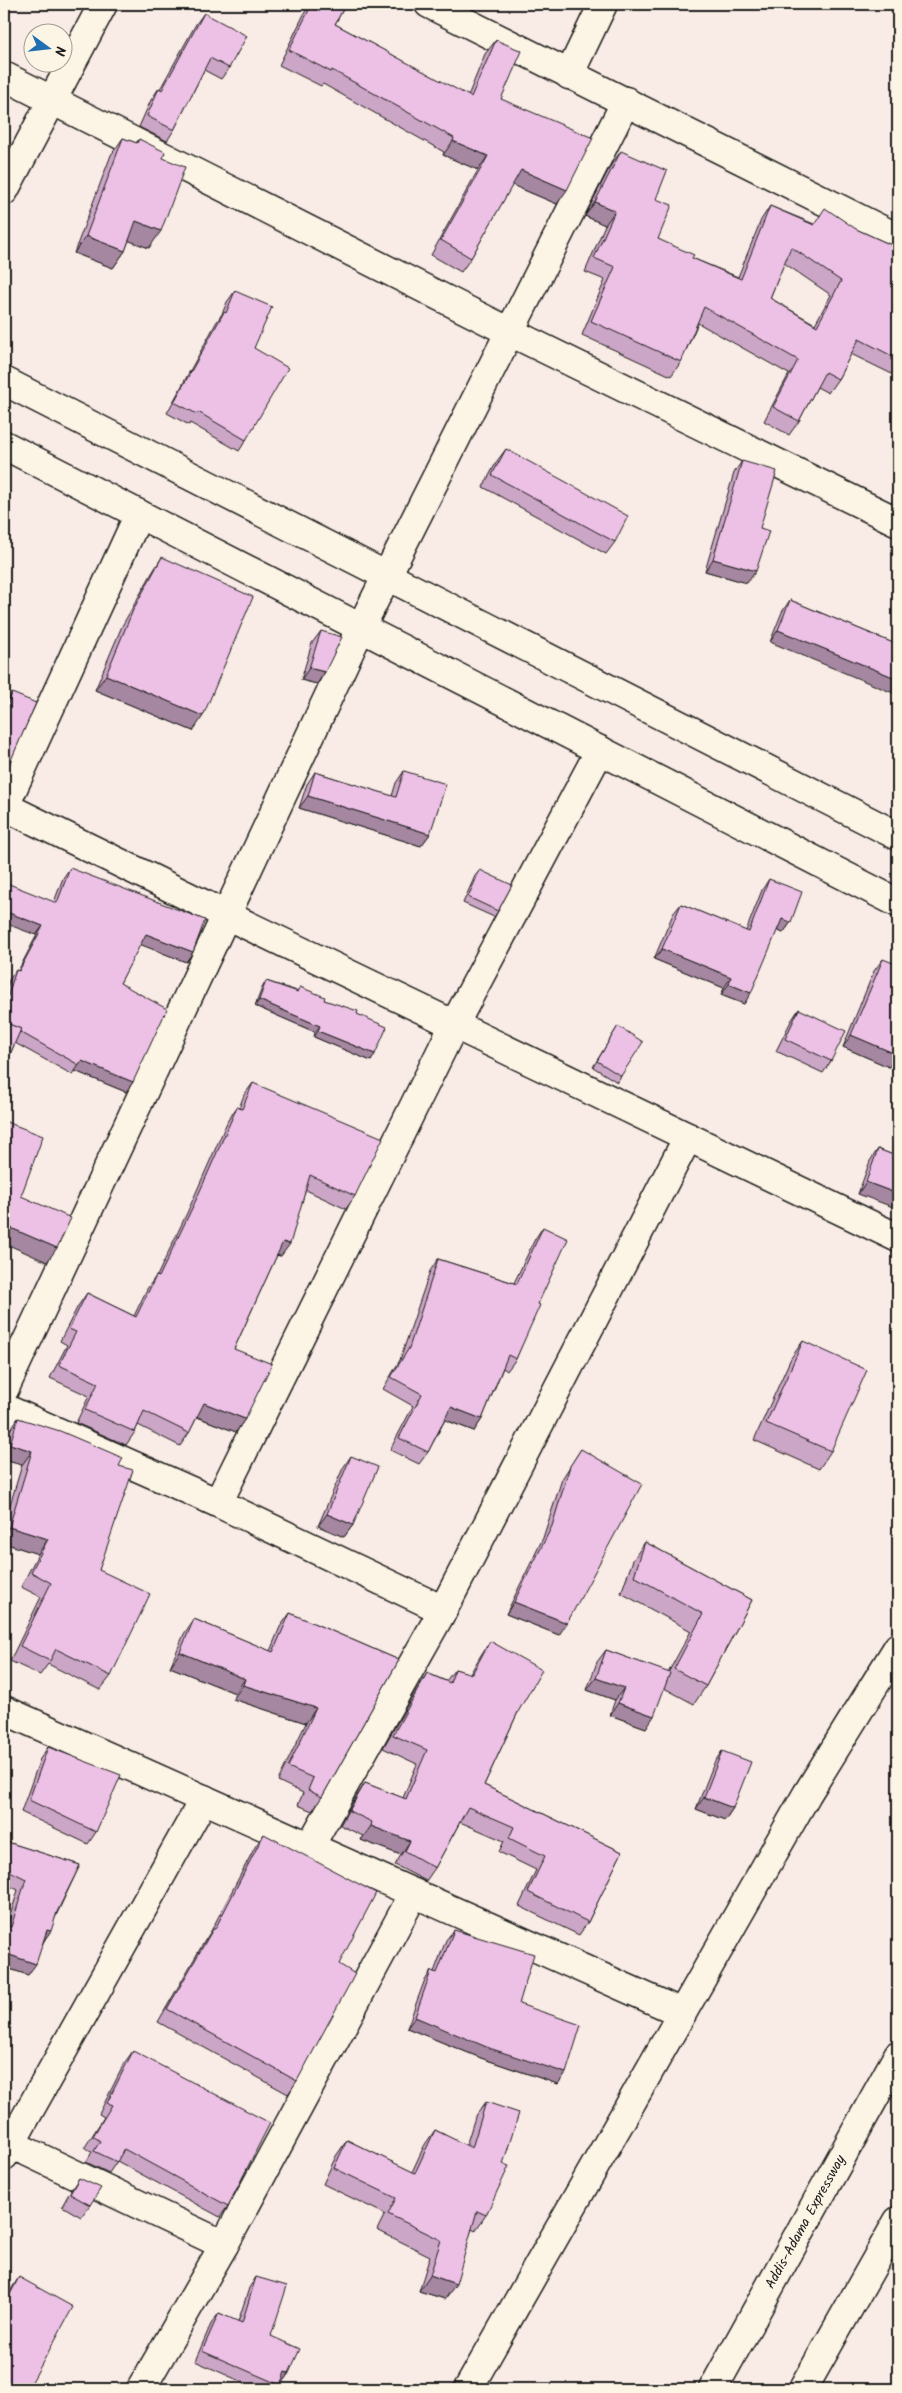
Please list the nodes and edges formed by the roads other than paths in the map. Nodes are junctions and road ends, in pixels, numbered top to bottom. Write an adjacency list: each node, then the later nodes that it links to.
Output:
1 (102, 4): 6 (main road)
2 (429, 4): 4 (main road)
3 (604, 4): 4 (main road)
4 (569, 74): 7 (main road)
5 (4, 76): 6 (main road)
6 (51, 100): 8 (main road); 10 (main road)
7 (626, 101): 9 (main road); 10 (main road)
8 (4, 191)
9 (898, 238)
10 (510, 332): 14 (main road); 15 (main road)
11 (4, 381): 15 (main road)
12 (4, 445): 13 (main road)
13 (139, 514): 16 (main road); 18 (main road)
14 (898, 522)
15 (386, 577): 16 (main road); 19 (main road)
16 (361, 628): 17 (main road); 21 (main road)
17 (600, 750): 20 (main road); 22 (main road)
18 (4, 807): 21 (main road)
19 (898, 836)
20 (898, 903)
21 (226, 915): 22 (main road); 25 (main road)
22 (454, 1025): 23 (main road); 27 (main road)
23 (688, 1137): 24 (main road); 28 (main road)
24 (898, 1238)
25 (4, 1390)
26 (4, 1408): 27 (main road)
27 (218, 1503): 28 (main road)
28 (443, 1610): 32 (main road)
29 (898, 1647): 34 (main road)
30 (4, 1710): 31 (main road)
31 (204, 1799): 32 (main road); 36 (main road)
32 (310, 1846): 33 (main road)
33 (414, 1893): 34 (main road); 38 (main road)
34 (682, 2013): 40 (main road)
35 (898, 2055): 41 (main road, Addis-Adama Expressway)
36 (7, 2150): 38 (main road)
37 (898, 2221): 42 (main road)
38 (224, 2245): 39 (main road)
39 (141, 2389)
40 (468, 2389)
41 (713, 2389)
42 (803, 2389)

